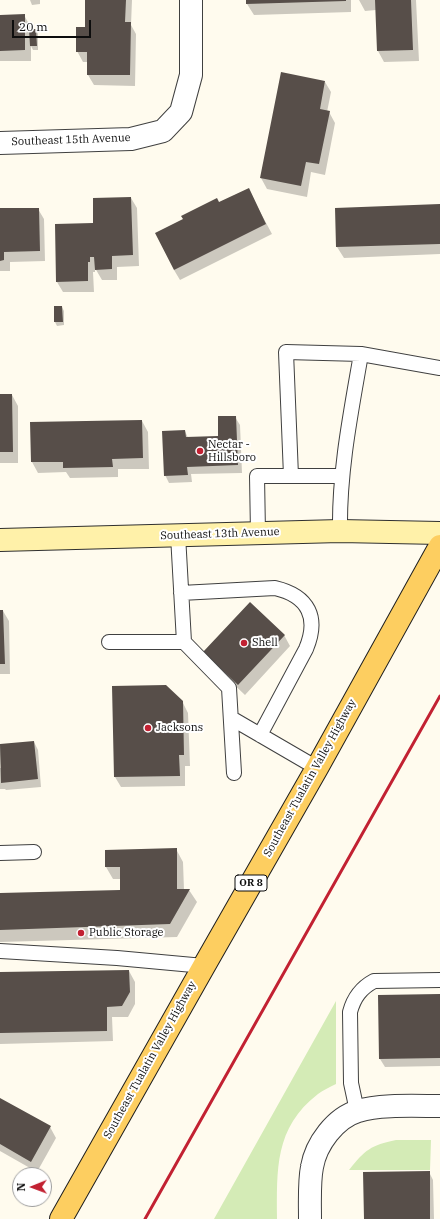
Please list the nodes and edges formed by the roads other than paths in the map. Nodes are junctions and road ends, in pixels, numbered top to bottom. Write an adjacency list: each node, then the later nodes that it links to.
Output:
1 (191, 0): 2 (street, Southeast 15th Avenue)
2 (0, 143)
3 (361, 354): 4 (lane); 5 (lane); 6 (lane)
4 (440, 368)
5 (290, 476): 6 (lane); 8 (lane)
6 (341, 476): 7 (lane)
7 (340, 531): 8 (street, Southeast 13th Avenue); 9 (street, Southeast 13th Avenue)
8 (258, 533): 10 (street, Southeast 13th Avenue)
9 (440, 533)
10 (178, 535): 11 (street, Southeast 13th Avenue); 13 (lane)
11 (0, 540)
12 (440, 546): 18 (main road, Southeast Tualatin Valley Highway / OR 8)
13 (181, 593): 15 (lane); 17 (lane)
14 (109, 642): 15 (lane)
15 (184, 642): 16 (lane)
16 (231, 718): 17 (lane); 19 (lane)
17 (260, 735): 18 (lane)
18 (317, 768): 23 (main road, Southeast Tualatin Valley Highway / OR 8)
19 (234, 773)
20 (34, 852): 21 (lane)
21 (0, 853)
22 (0, 951): 23 (lane)
23 (204, 966): 27 (main road, Southeast Tualatin Valley Highway / OR 8)
24 (440, 980): 26 (lane)
25 (440, 1106): 26 (street)
26 (357, 1111): 28 (street)
27 (61, 1219)
28 (310, 1219)

